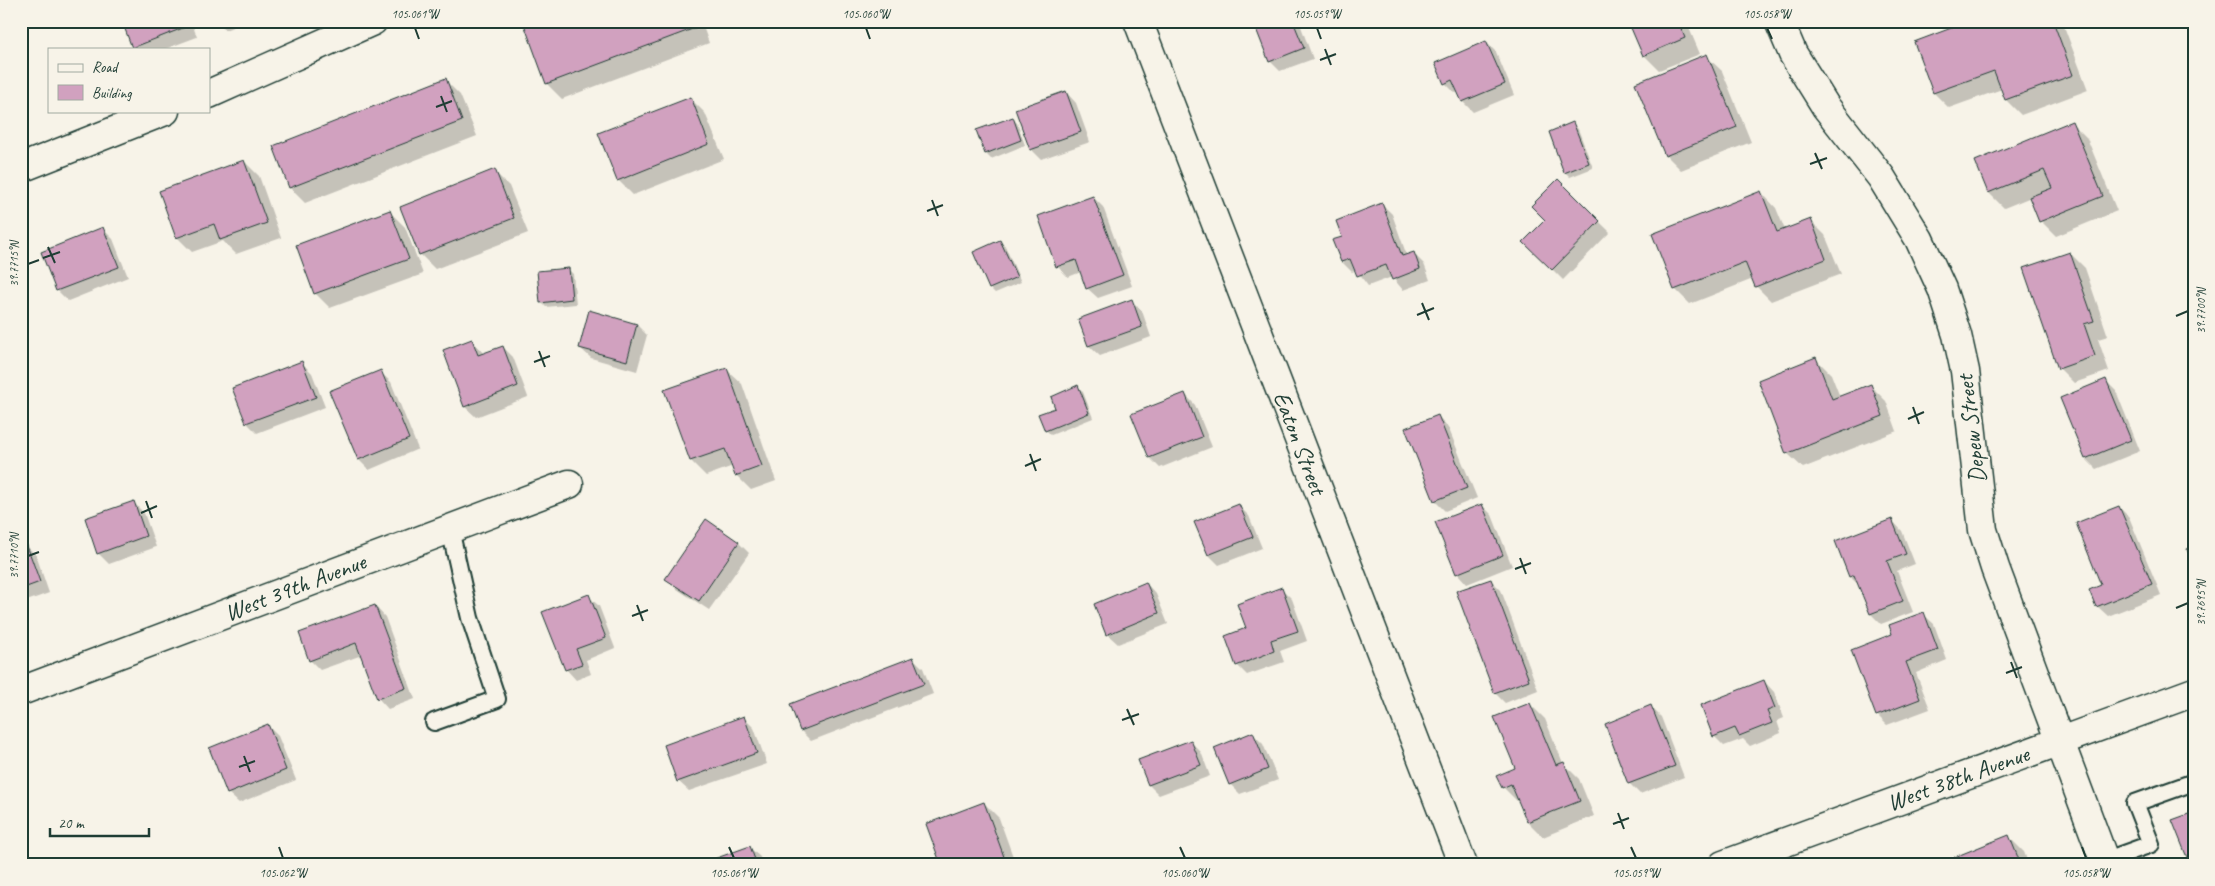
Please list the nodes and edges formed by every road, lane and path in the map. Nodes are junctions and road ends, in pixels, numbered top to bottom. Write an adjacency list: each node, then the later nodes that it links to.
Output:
1 (373, 21): 4 (street)
2 (1138, 21): 15 (street, Eaton Street)
3 (1779, 21): 12 (street, Depew Street)
4 (210, 94)
5 (162, 112): 6 (street)
6 (21, 168)
7 (569, 484): 8 (street, West 39th Avenue)
8 (450, 529): 9 (street, West 39th Avenue); 11 (lane)
9 (21, 691)
10 (2194, 692): 12 (street, West 38th Avenue)
11 (434, 722)
12 (2059, 741): 14 (street, Depew Street); 16 (street, West 38th Avenue)
13 (2194, 782): 14 (lane)
14 (2105, 863)
15 (1463, 865)
16 (1723, 865)

